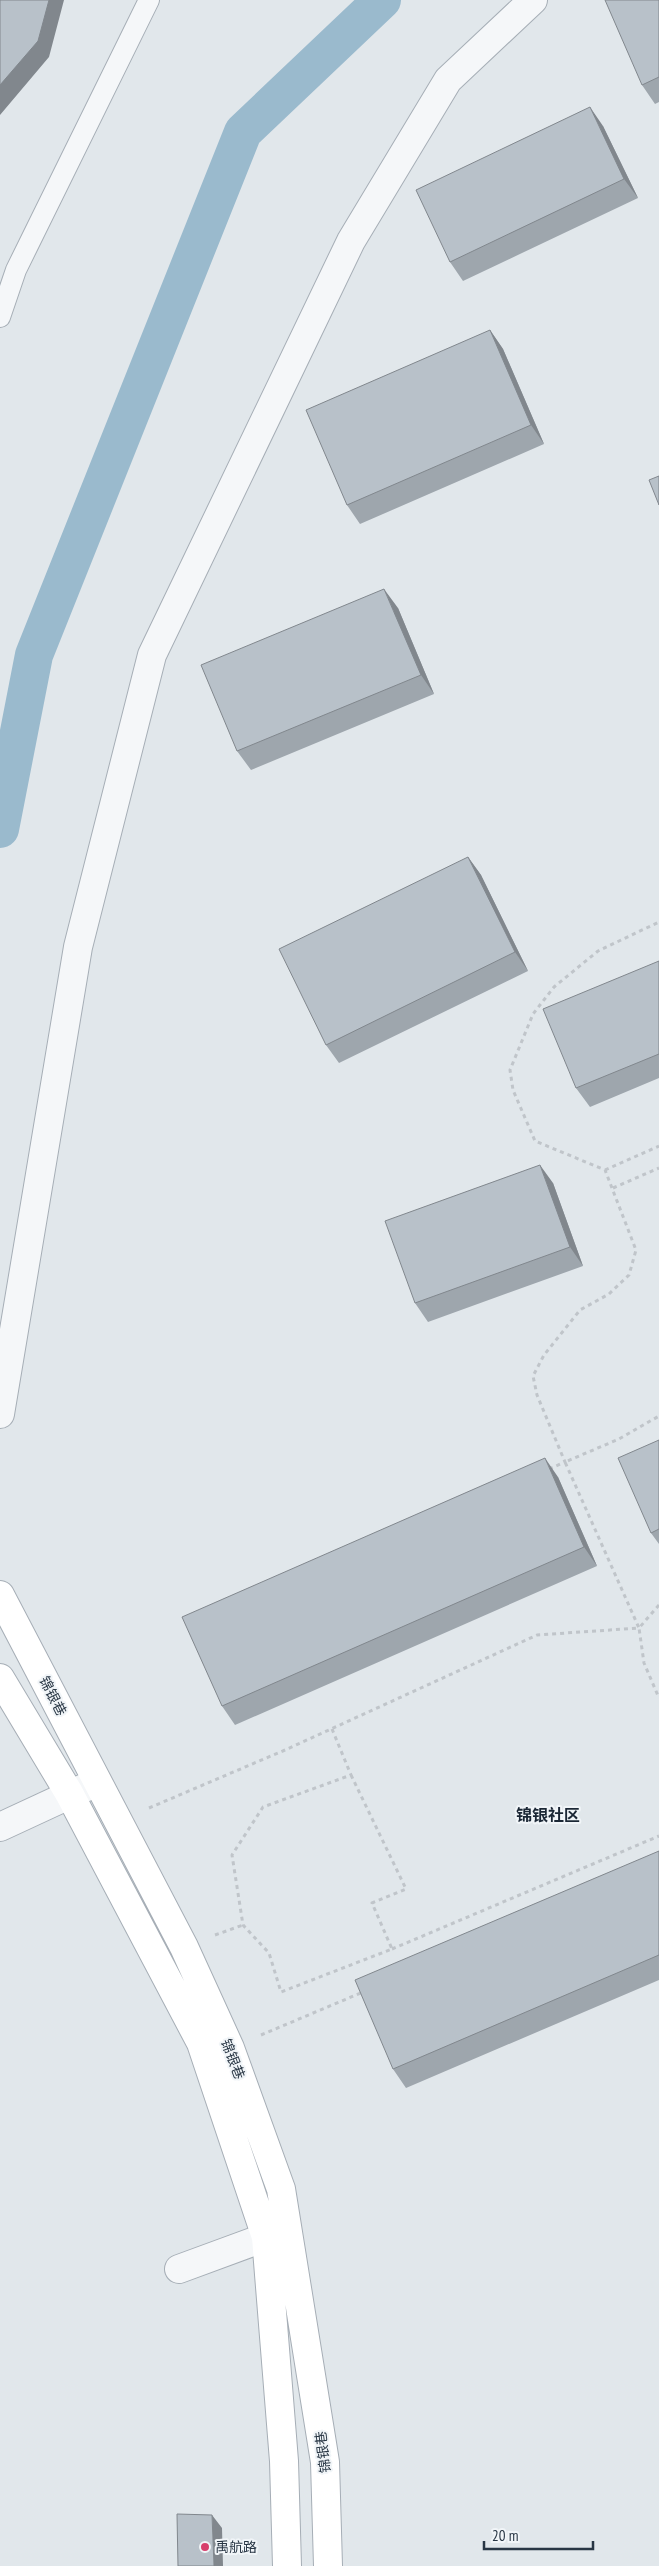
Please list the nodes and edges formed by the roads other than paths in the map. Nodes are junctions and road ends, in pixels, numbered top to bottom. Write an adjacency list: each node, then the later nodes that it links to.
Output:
1 (149, 0): 3 (lane)
2 (533, 0): 4 (street)
3 (0, 317)
4 (0, 1414)
5 (0, 1595): 7 (main road, 锦银巷)
6 (0, 1678): 8 (main road, 锦银巷)
7 (97, 1782): 8 (street); 10 (main road, 锦银巷)
8 (69, 1793): 9 (street); 11 (main road, 锦银巷)
9 (0, 1827)
10 (281, 2189): 11 (street); 14 (main road, 锦银巷)
11 (266, 2237): 12 (street); 13 (main road, 锦银巷)
12 (179, 2269)
13 (287, 2566)
14 (328, 2566)

